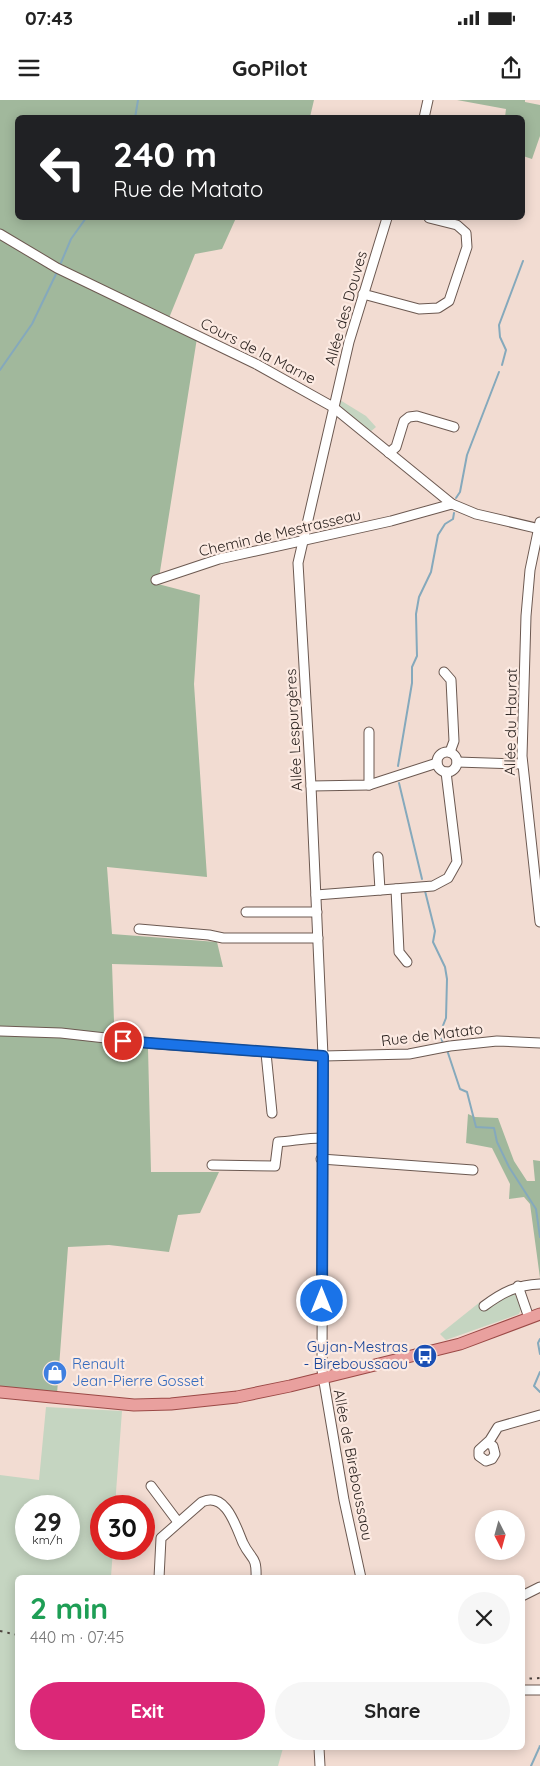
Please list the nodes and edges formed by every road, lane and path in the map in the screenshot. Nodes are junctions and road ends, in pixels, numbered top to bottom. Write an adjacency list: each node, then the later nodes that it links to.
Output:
1 (428, 100): 2 (street)
2 (425, 115)
3 (386, 220): 6 (street, Allée des Douves)
4 (437, 220): 6 (street)
5 (0, 234): 7 (street, Cours de la Marne)
6 (363, 294): 7 (street, Allée des Douves)
7 (333, 407): 9 (street, Cours de la Marne); 12 (street, Allée Lespurgères)
8 (454, 427): 9 (street)
9 (389, 453): 10 (street, Cours de la Marne)
10 (452, 504): 11 (street, Cours de la Marne); 12 (street, Chemin de Mestrasseau)
11 (539, 527): 19 (street, Allée du Haurat)
12 (303, 542): 13 (street, Chemin de Mestrasseau); 22 (street, Allée Lespurgères)
13 (156, 580)
14 (444, 672): 16 (street)
15 (368, 732): 21 (street)
16 (450, 752): 17 (street); 18 (street)
17 (457, 762): 19 (street); 20 (street)
18 (437, 763): 20 (street); 21 (street)
19 (522, 764): 29 (street, Allée du Haurat)
20 (446, 772): 24 (street)
21 (369, 785): 22 (street)
22 (311, 786): 26 (street, Allée Lespurgères)
23 (378, 856): 25 (street)
24 (396, 889): 25 (street); 32 (street)
25 (380, 890): 26 (street)
26 (316, 895): 28 (street, Allée Lespurgères)
27 (246, 912): 28 (street)
28 (317, 912): 31 (street, Allée Lespurgères)
29 (540, 922)
30 (138, 929): 31 (street)
31 (318, 938): 36 (street, Allée Lespurgères)
32 (407, 962)
33 (0, 1031): 35 (street, Rue de Matato)
34 (540, 1042): 36 (street, Rue de Matato)
35 (266, 1053): 36 (street, Rue de Matato); 37 (street)
36 (323, 1056): 38 (street, Allée de Bireboussaou)
37 (272, 1113)
38 (322, 1138): 39 (street, Allée de Bireboussaou); 40 (street)
39 (321, 1159): 41 (street); 47 (street, Allée de Bireboussaou)
40 (212, 1165)
41 (474, 1170)
42 (540, 1284): 43 (street)
43 (518, 1286): 44 (street); 46 (street)
44 (484, 1306)
45 (540, 1308): 46 (main road)
46 (532, 1315): 47 (main road)
47 (322, 1378): 48 (main road); 55 (street, Allée de Bireboussaou)
48 (0, 1392)
49 (540, 1415): 50 (street)
50 (488, 1443)
51 (151, 1486): 52 (street)
52 (178, 1522): 53 (street); 54 (street)
53 (159, 1575)
54 (256, 1575)
55 (360, 1575)
56 (540, 1587): 57 (street)
57 (525, 1594)
58 (525, 1690): 59 (street)
59 (540, 1690)
60 (319, 1750): 61 (street)
61 (320, 1766)

